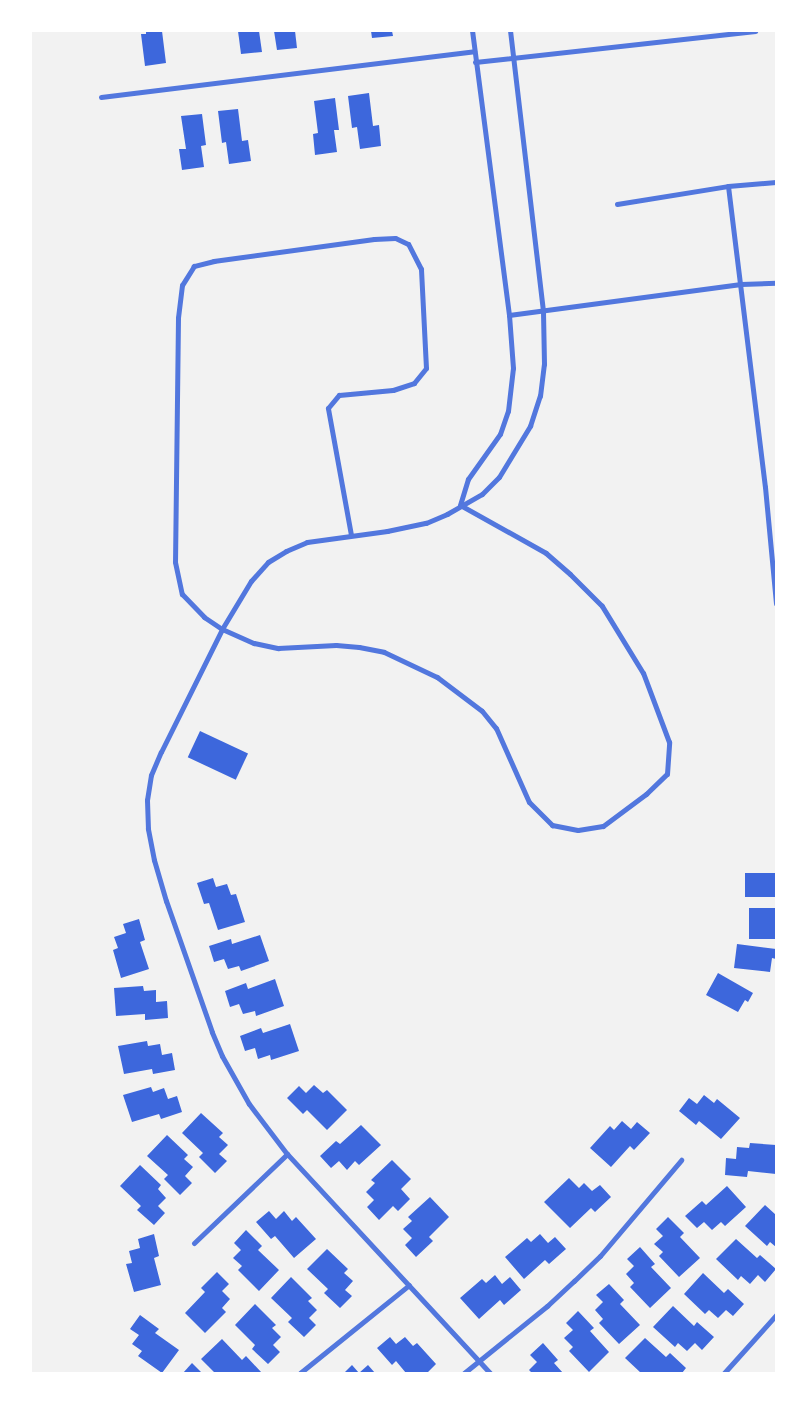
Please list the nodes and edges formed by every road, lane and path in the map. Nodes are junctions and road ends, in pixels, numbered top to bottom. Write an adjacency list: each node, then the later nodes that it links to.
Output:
1 (472, 31): 4 (street)
2 (510, 31): 5 (street)
3 (755, 31): 5 (street)
4 (474, 51): 6 (street); 7 (street)
5 (513, 58): 6 (street); 13 (street)
6 (475, 62): 14 (street)
7 (101, 97)
8 (776, 182): 9 (street)
9 (728, 186): 10 (street); 12 (street)
10 (616, 204)
11 (776, 283): 12 (street)
12 (741, 284): 13 (street); 17 (street)
13 (543, 311): 14 (street); 15 (street)
14 (509, 315): 15 (street)
15 (460, 505): 16 (street); 18 (street)
16 (351, 535): 18 (street); 18 (street)
17 (776, 603)
18 (222, 629): 19 (street)
19 (287, 1154): 21 (street); 22 (street)
20 (681, 1160): 24 (street)
21 (194, 1244)
22 (409, 1285): 24 (street); 25 (street)
23 (776, 1315): 28 (street)
24 (480, 1360): 26 (street); 27 (street)
25 (300, 1373)
26 (464, 1373)
27 (490, 1373)
28 (724, 1373)

